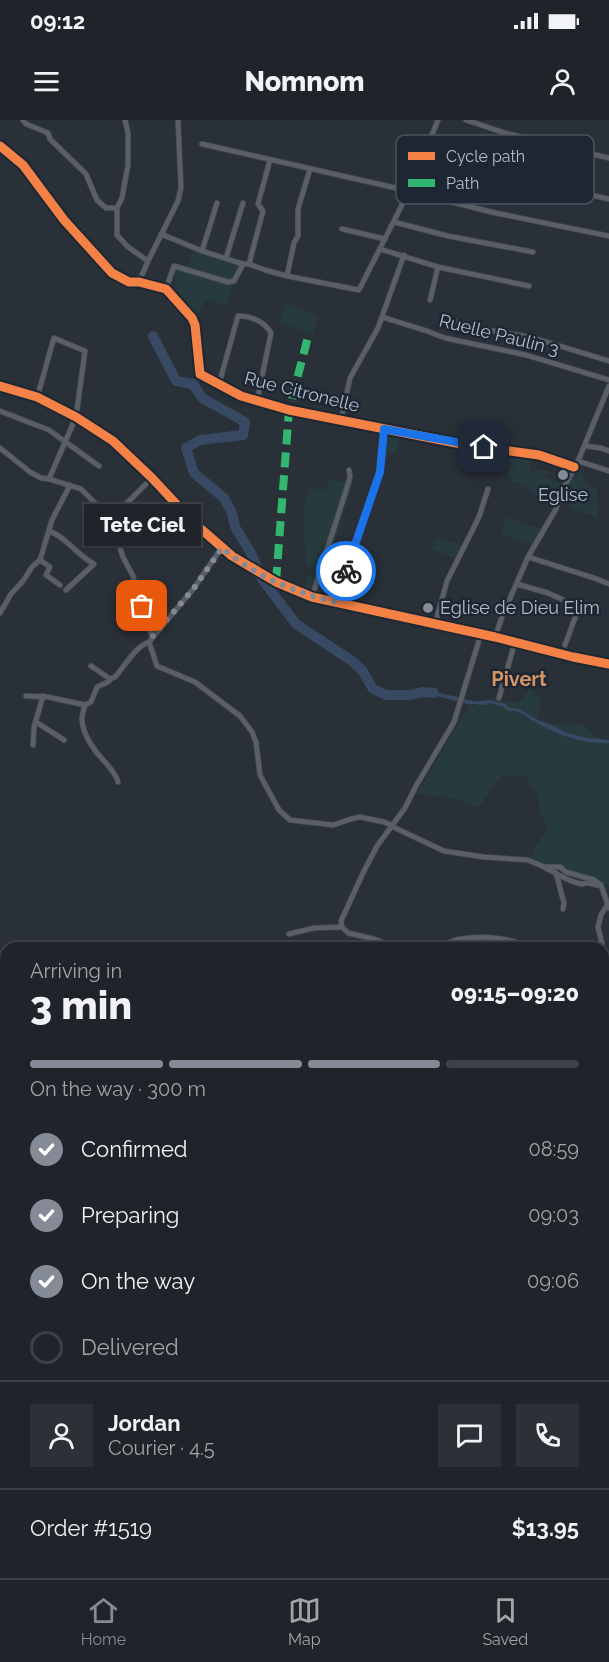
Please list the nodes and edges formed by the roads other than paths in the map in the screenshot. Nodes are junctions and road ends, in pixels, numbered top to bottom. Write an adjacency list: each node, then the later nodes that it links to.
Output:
1 (125, 120): 21 (street)
2 (178, 120): 24 (street)
3 (438, 120): 6 (street)
4 (466, 120): 7 (street)
5 (26, 121): 21 (street)
6 (432, 135)
7 (513, 135)
8 (202, 144): 12 (street)
9 (0, 146): 36 (street)
10 (594, 154): 11 (street)
11 (609, 158)
12 (270, 160): 13 (street); 33 (street)
13 (310, 169): 14 (street); 35 (street)
14 (396, 188)
15 (594, 196): 16 (street)
16 (609, 199)
17 (217, 203): 28 (street)
18 (243, 203): 31 (street)
19 (403, 204): 22 (street)
20 (461, 204): 25 (street)
21 (117, 208): 32 (street)
22 (394, 222): 26 (street); 29 (street)
23 (342, 229): 26 (street)
24 (161, 234): 28 (street); 32 (street)
25 (609, 236)
26 (385, 239): 27 (street)
27 (380, 249): 30 (street); 35 (street)
28 (202, 251): 31 (street)
29 (533, 252)
30 (404, 255): 34 (street); 40 (street)
31 (226, 258): 33 (street)
32 (148, 261): 36 (street)
33 (246, 264): 35 (street); 38 (street)
34 (438, 267): 37 (street); 39 (street)
35 (287, 276)
36 (140, 282): 38 (street)
37 (529, 286)
38 (166, 289): 44 (street, Rue Citronelle)
39 (430, 300)
40 (382, 317): 43 (street, Ruelle Paulin 3); 53 (street)
41 (450, 320): 42 (street)
42 (609, 361)
43 (609, 380)
44 (219, 384): 48 (street, Rue Citronelle); 48 (street)
45 (0, 386): 47 (street)
46 (609, 386): 49 (street)
47 (37, 398): 52 (street); 52 (street)
48 (257, 401): 53 (street, Rue Citronelle)
49 (601, 405): 50 (street); 56 (street)
50 (609, 409)
51 (0, 411): 55 (street)
52 (76, 417): 55 (street); 64 (street)
53 (341, 420): 54 (street, Rue Citronelle)
54 (384, 429): 61 (street, Rue Citronelle); 78 (street)
55 (65, 441): 60 (street); 65 (street)
56 (585, 446): 58 (street); 59 (street)
57 (0, 448): 65 (street)
58 (609, 451)
59 (578, 461): 61 (street); 63 (street)
60 (99, 466)
61 (574, 467): 71 (street)
62 (349, 470): 77 (street)
63 (609, 471)
64 (152, 478): 68 (street); 70 (street)
65 (50, 479): 66 (street)
66 (70, 485): 68 (street); 69 (street)
67 (488, 489): 80 (street)
68 (107, 524): 82 (street)
69 (49, 531): 72 (street); 76 (street)
70 (222, 548): 77 (street); 82 (street)
71 (528, 556): 73 (street); 74 (street)
72 (40, 560): 75 (street); 79 (street)
73 (517, 584): 83 (street); 86 (street)
74 (609, 584)
75 (60, 585)
76 (66, 590)
77 (312, 597): 78 (street)
78 (335, 602): 80 (street)
79 (0, 613)
80 (435, 624): 81 (street)
81 (481, 634): 83 (street); 98 (street)
82 (153, 636): 84 (street)
83 (495, 637): 85 (street)
84 (149, 642): 89 (street); 98 (street)
85 (515, 642): 87 (street); 92 (street)
86 (565, 645)
87 (609, 664)
88 (91, 666): 89 (street)
89 (110, 679): 93 (street)
90 (26, 696): 91 (street)
91 (43, 696): 93 (street); 94 (street)
92 (499, 698)
93 (85, 705): 97 (street)
94 (36, 722): 95 (street); 96 (street)
95 (64, 740)
96 (33, 745)
97 (118, 782)
98 (391, 826): 99 (street); 104 (street)
99 (544, 867): 100 (street); 101 (street)
100 (554, 871): 101 (street); 103 (street)
101 (601, 885): 102 (street)
102 (608, 906): 109 (street)
103 (563, 909)
104 (342, 927): 105 (street); 106 (street)
105 (289, 934)
106 (382, 942)
107 (453, 942): 108 (street)
108 (510, 942)
109 (602, 942)

